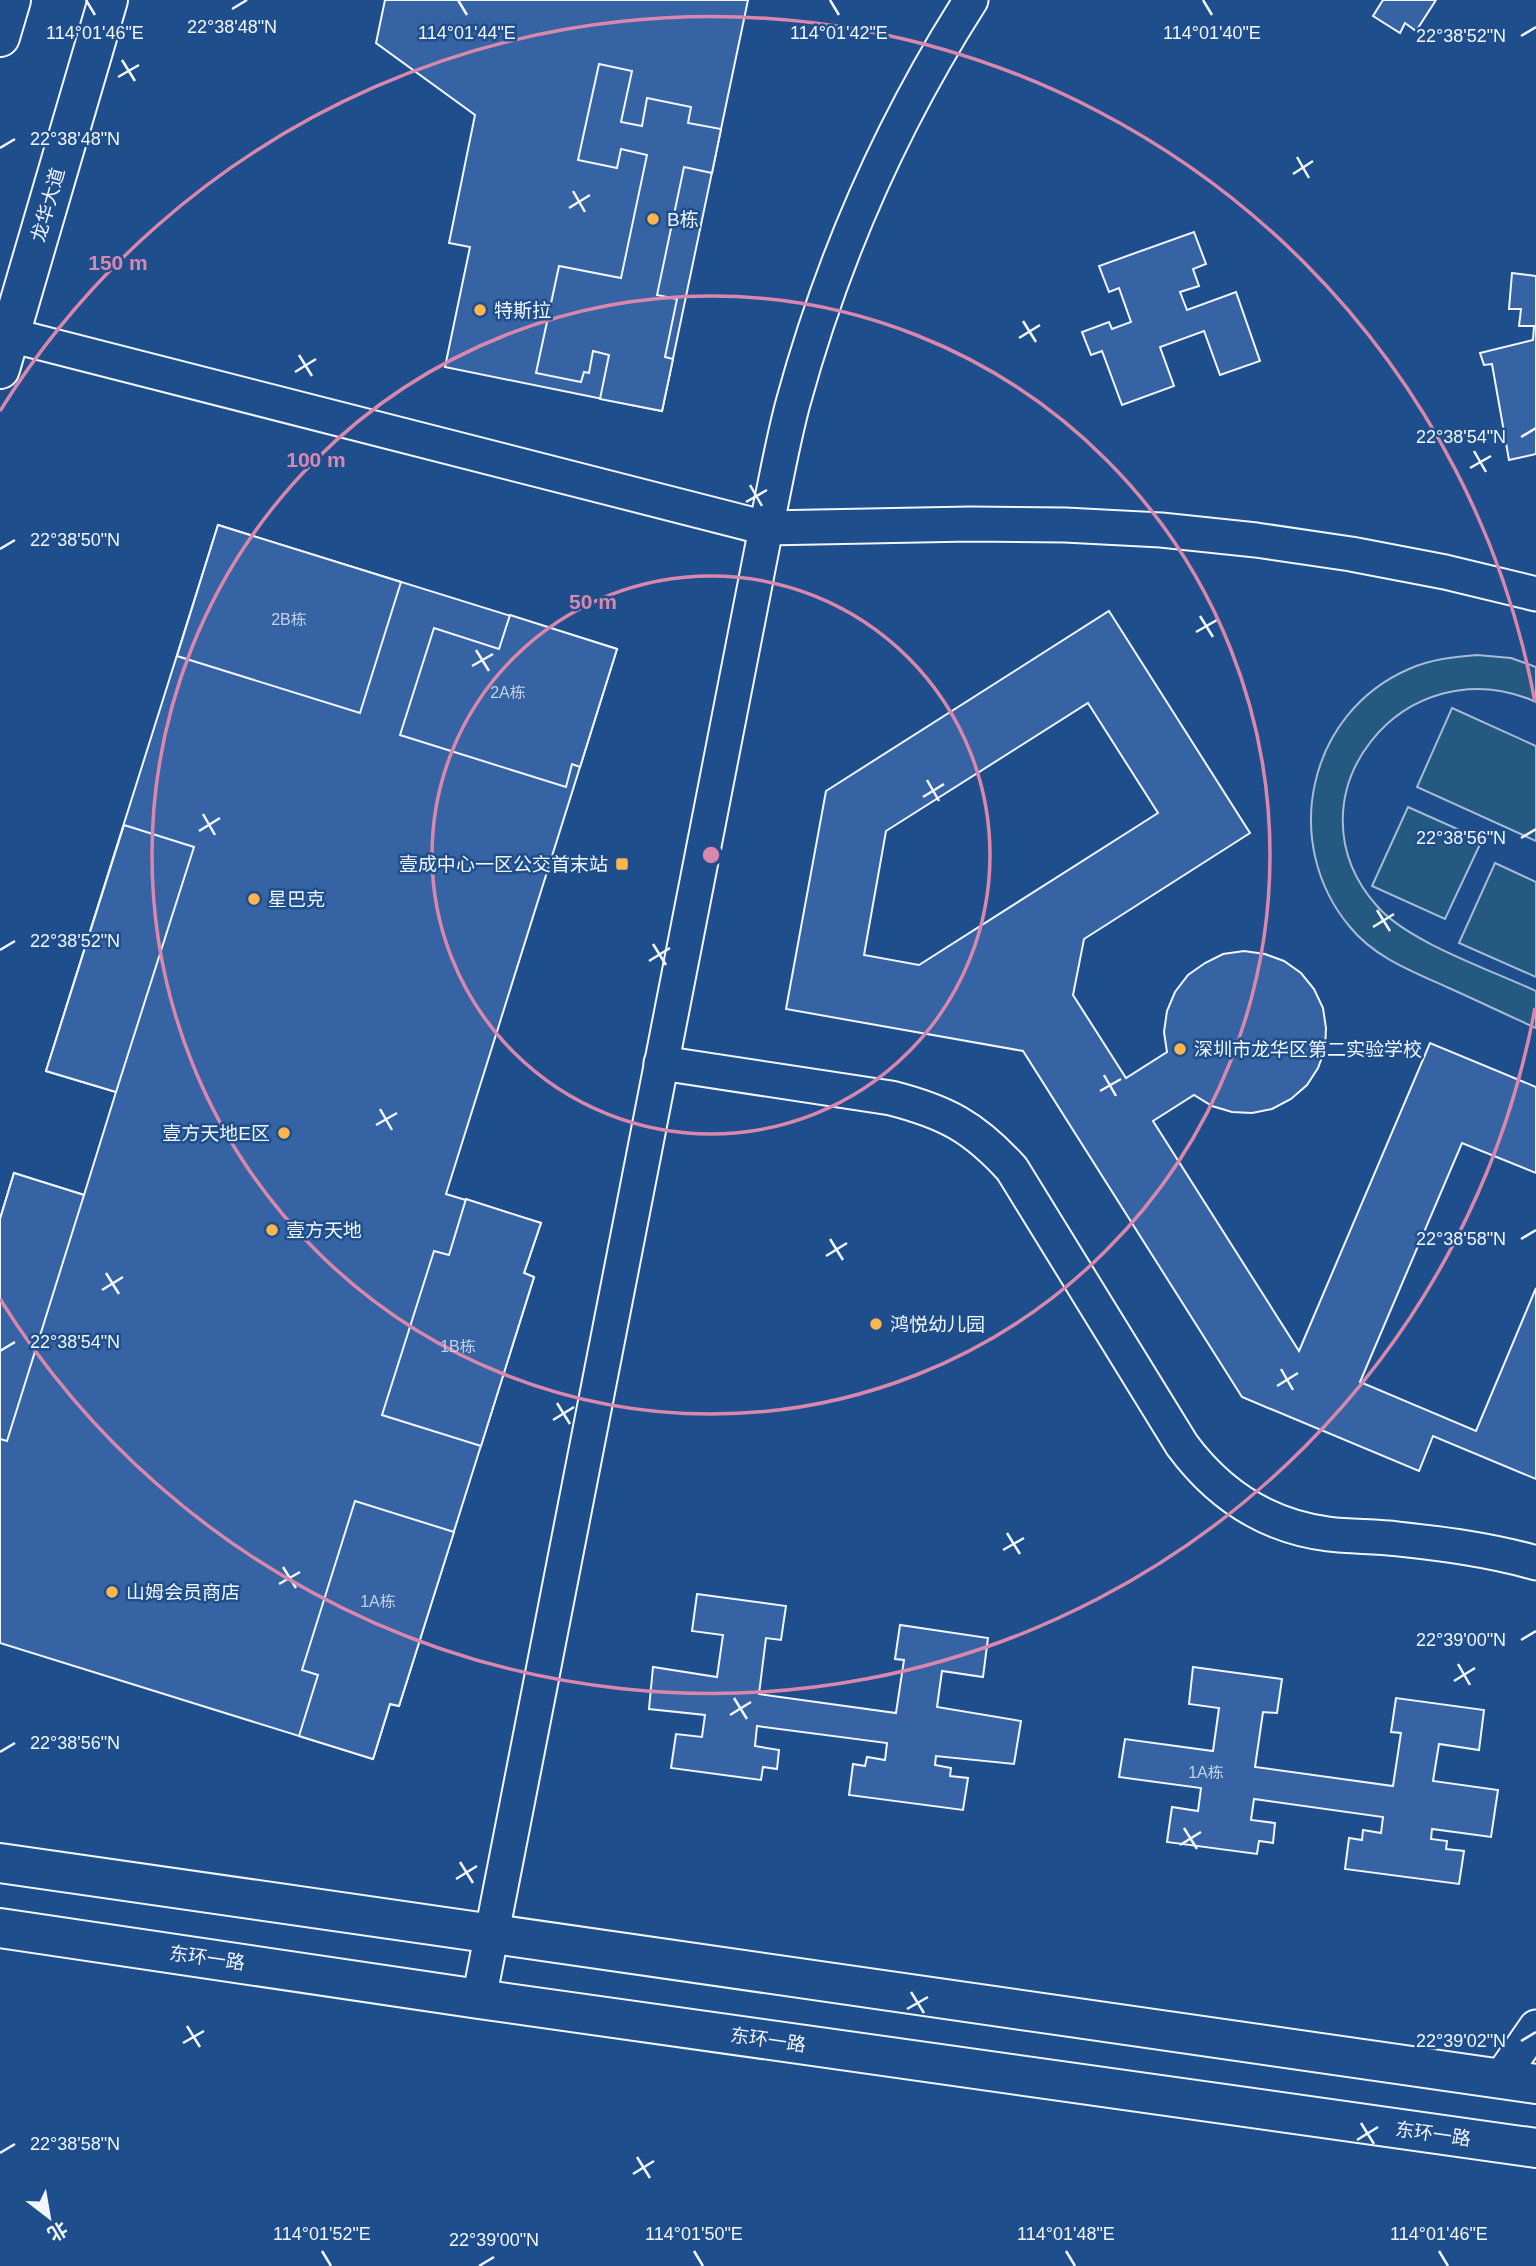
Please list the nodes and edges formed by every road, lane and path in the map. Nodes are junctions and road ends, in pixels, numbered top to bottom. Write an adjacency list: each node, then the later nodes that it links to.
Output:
1 (11, 0): 4 (main road)
2 (108, 0): 5 (main road, 龙华大道)
3 (971, 0): 6 (street)
4 (0, 37)
5 (5, 352): 6 (street)
6 (766, 528): 7 (street); 8 (street)
7 (1536, 594)
8 (661, 1063): 9 (street); 12 (street)
9 (1536, 1563)
10 (0, 1863): 12 (main road)
11 (0, 1928): 13 (main road, 东环一路)
12 (490, 1933): 13 (street); 15 (main road)
13 (479, 1999): 16 (main road, 东环一路)
14 (1536, 2027): 15 (street)
15 (1518, 2081)
16 (1536, 2148)

